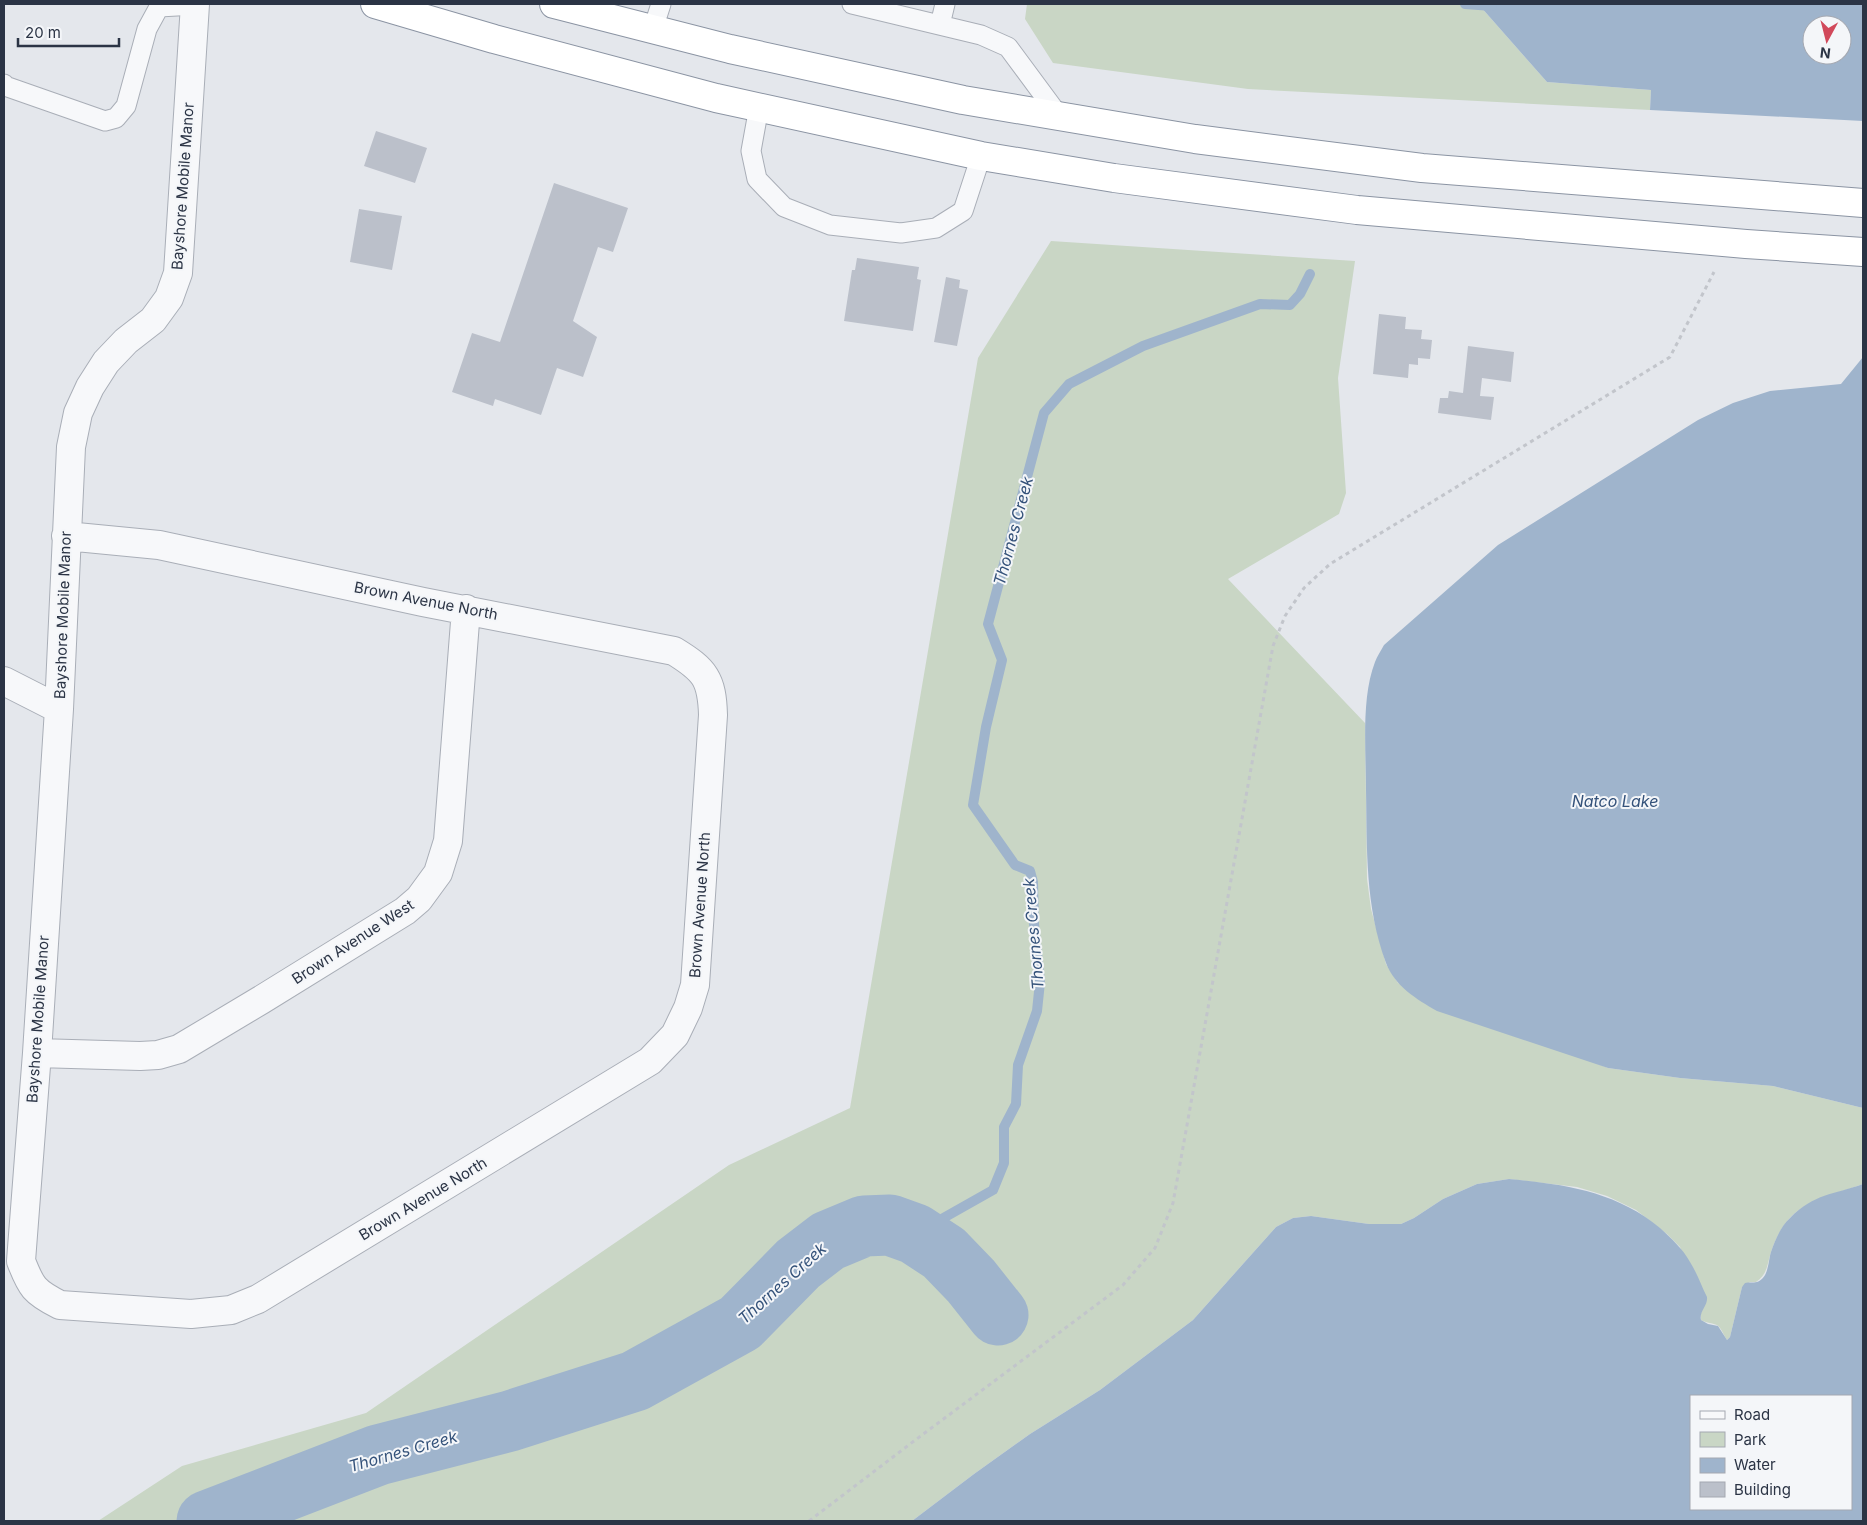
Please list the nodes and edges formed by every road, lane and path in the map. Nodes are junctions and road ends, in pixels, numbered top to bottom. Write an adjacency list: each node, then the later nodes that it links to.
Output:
1 (195, 4): 9 (lane); 16 (street, Bayshore Mobile Manor)
2 (375, 4): 10 (highway)
3 (554, 4): 8 (highway)
4 (661, 4): 8 (lane)
5 (852, 4): 7 (lane)
6 (945, 4): 7 (lane)
7 (940, 25): 11 (lane)
8 (653, 29): 11 (highway)
9 (4, 84)
10 (759, 107): 12 (highway); 12 (lane)
11 (1059, 116): 13 (highway)
12 (981, 156): 14 (highway)
13 (1863, 203)
14 (1729, 242): 15 (highway); 22 (path)
15 (1863, 252)
16 (66, 536): 17 (street, Brown Avenue North); 19 (street, Bayshore Mobile Manor)
17 (466, 609): 20 (street, Brown Avenue West); 21 (street, Brown Avenue North)
18 (4, 682): 19 (street)
19 (59, 709): 20 (street, Bayshore Mobile Manor)
20 (37, 1053): 21 (street, Bayshore Mobile Manor)
21 (21, 1261)
22 (809, 1521)

